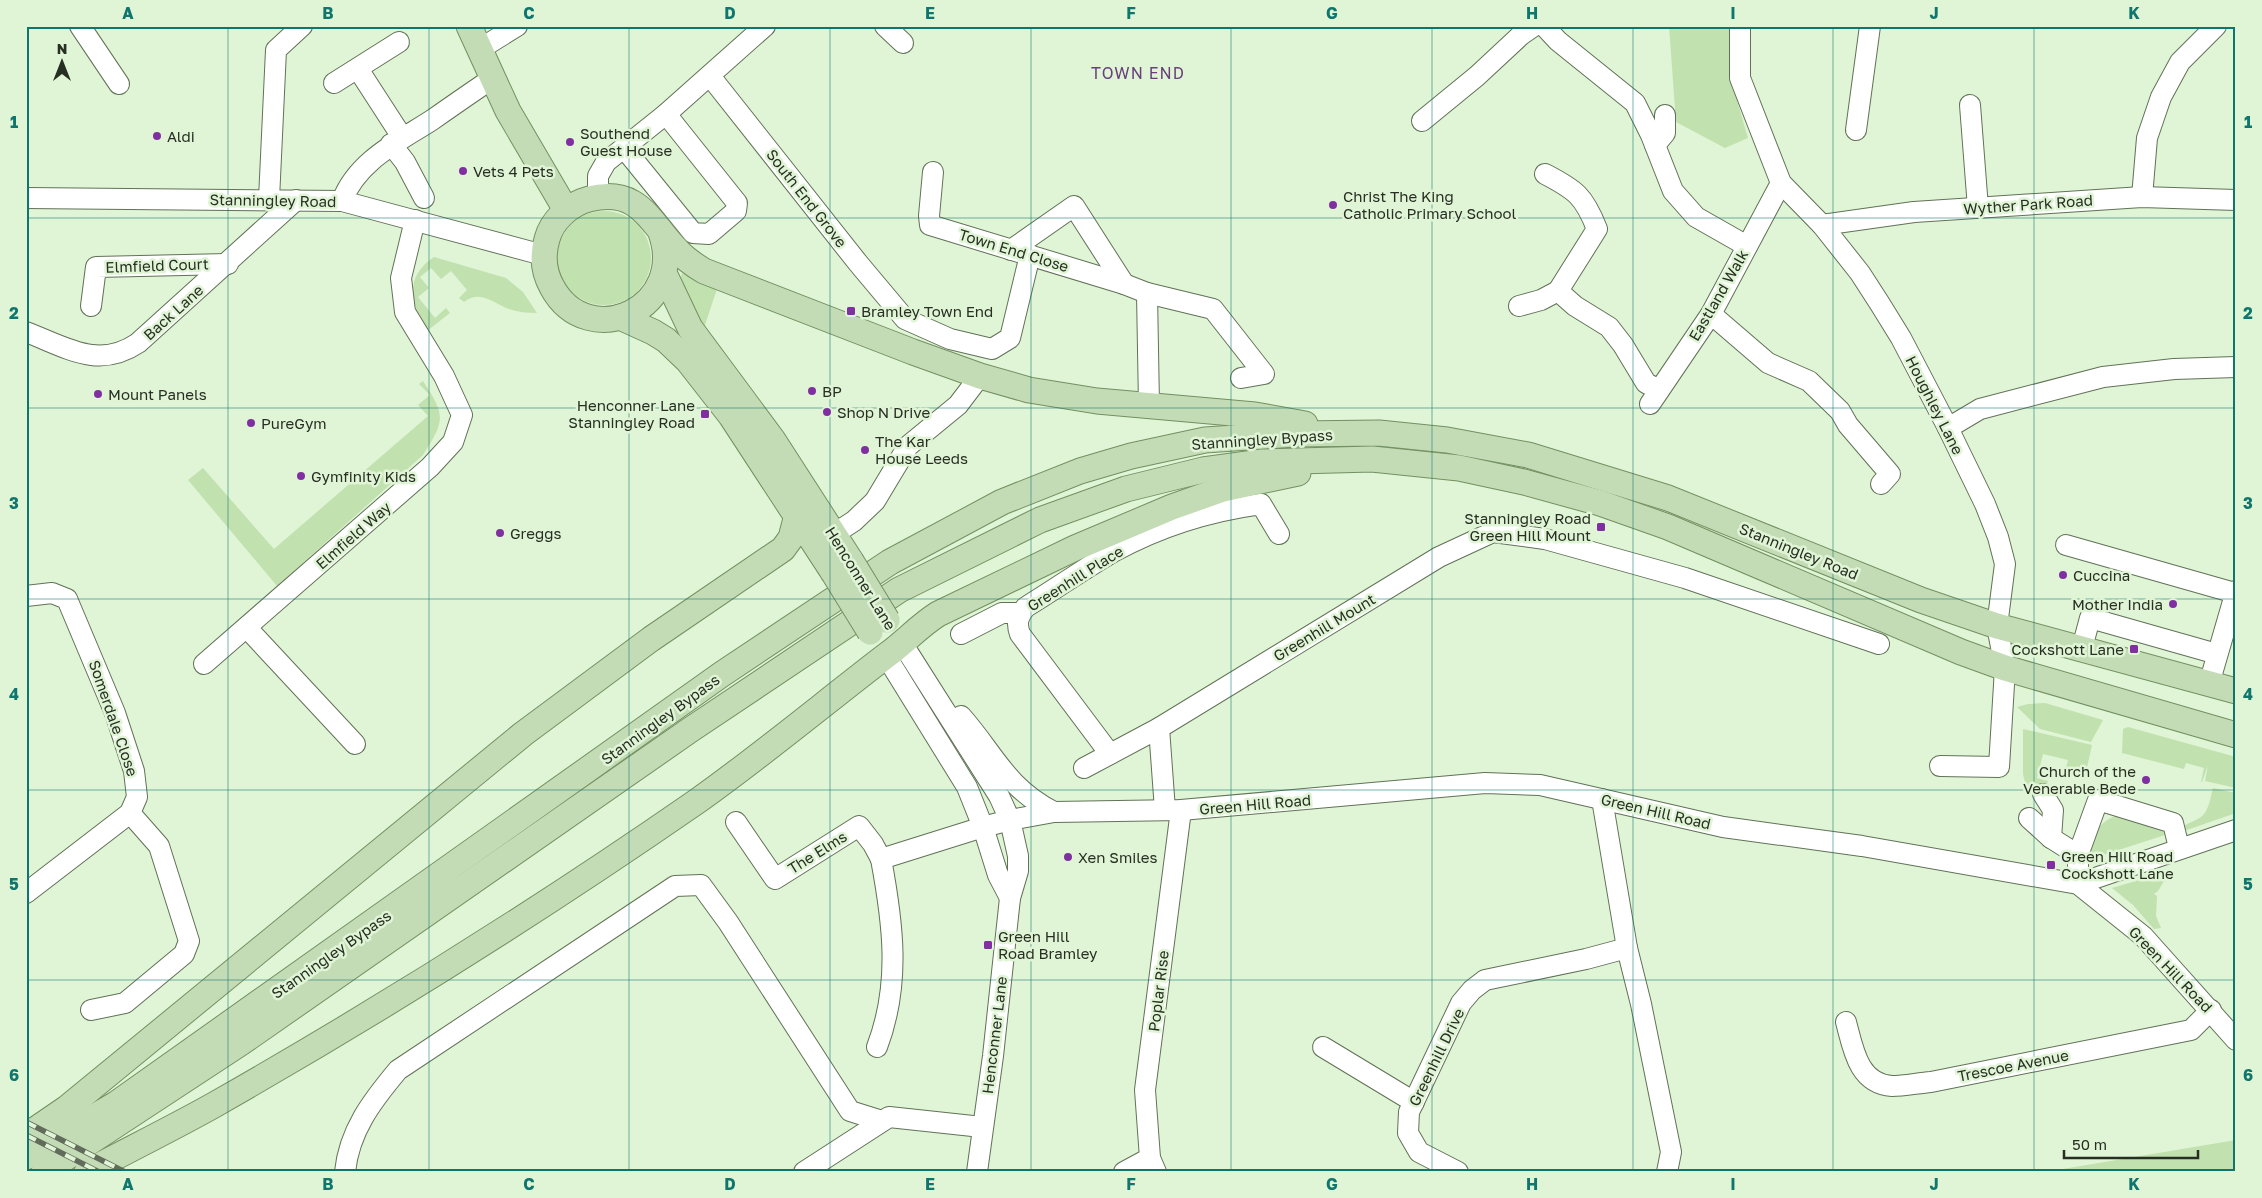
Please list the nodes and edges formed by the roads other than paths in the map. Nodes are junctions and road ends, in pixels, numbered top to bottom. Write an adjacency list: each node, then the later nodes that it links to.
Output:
1 (80, 26): 18 (street)
2 (302, 26): 35 (street)
3 (469, 26): 14 (main road)
4 (517, 26): 14 (street)
5 (765, 26): 16 (street)
6 (885, 26): 13 (street)
7 (1534, 26): 23 (street)
8 (1544, 26): 26 (street)
9 (1870, 26): 24 (street)
10 (2216, 26): 32 (street)
11 (1741, 29): 30 (street, Houghley Lane)
12 (398, 42): 15 (street)
13 (903, 43)
14 (480, 49): 17 (main road)
15 (358, 69): 19 (street); 25 (street)
16 (710, 76): 21 (street); 45 (street, South End Grove)
17 (493, 78): 25 (street); 40 (main road)
18 (119, 84)
19 (334, 84)
20 (1970, 105): 39 (street)
21 (666, 114): 27 (street); 27 (street)
22 (1665, 115): 26 (street)
23 (1422, 121)
24 (1856, 130)
25 (396, 141): 34 (street); 38 (street)
26 (1655, 145): 44 (street)
27 (624, 148): 31 (street)
28 (933, 172): 45 (street, Town End Close)
29 (1545, 174): 50 (street)
30 (1781, 183): 42 (street, Houghley Lane); 44 (street, Eastland Walk)
31 (598, 197): 40 (main road); 43 (main road)
32 (2142, 197): 37 (street, Wyther Park Road); 39 (street, Wyther Park Road)
33 (26, 198): 35 (street, Stanningley Road)
34 (424, 198)
35 (269, 199): 36 (street, Stanningley Road)
36 (296, 200): 38 (street, Stanningley Road); 47 (street, Back Lane)
37 (2236, 200)
38 (342, 201): 41 (street, Stanningley Road)
39 (1978, 208): 42 (street, Wyther Park Road)
40 (566, 210): 46 (main road)
41 (416, 220): 46 (street, Stanningley Road); 74 (street, Elmfield Way)
42 (1822, 225): 61 (street, Houghley Lane)
43 (660, 230): 48 (main road); 58 (main road)
44 (1747, 246): 54 (street, Eastland Walk)
45 (1020, 252): 49 (street, Town End Close); 49 (street)
46 (543, 255): 55 (main road)
47 (228, 264): 52 (street, Elmfield Court); 56 (street, Back Lane)
48 (664, 272): 55 (main road); 66 (main road, Henconner Lane)
49 (1124, 284): 51 (street, Town End Close)
50 (1558, 291): 53 (street); 54 (street, Eastland Walk)
51 (1147, 293): 59 (street, Town End Close); 60 (street)
52 (91, 306)
53 (1519, 306)
54 (1711, 314): 64 (street)
55 (620, 317): 65 (main road, Henconner Lane)
56 (26, 332)
57 (2236, 367): 61 (street)
58 (980, 376): 60 (main road); 66 (street)
59 (1241, 378)
60 (1149, 406): 62 (main road)
61 (1948, 428): 73 (street, Houghley Lane)
62 (1358, 433): 73 (main road, Stanningley Road); 119 (main road, Stanningley Bypass)
63 (1372, 459): 78 (main road); 81 (main road, Stanningley Road); 121 (main road, Stanningley Bypass)
64 (1881, 484)
65 (797, 515): 69 (main road, Henconner Lane); 118 (main road)
66 (834, 534): 69 (main road, Henconner Lane)
67 (1279, 534): 72 (street, Greenhill Place)
68 (2066, 545): 70 (street)
69 (842, 567): 78 (main road, Henconner Lane, bridge)
70 (2235, 592): 79 (street)
71 (26, 596): 95 (street, Somerdale Close)
72 (1020, 613): 75 (street); 88 (street, Greenhill Place)
73 (1998, 626): 77 (main road, Stanningley Road); 81 (street, Houghley Lane)
74 (247, 628): 80 (street, Elmfield Way); 87 (street)
75 (961, 634)
76 (1879, 644): 85 (street, Greenhill Mount)
77 (2082, 648): 79 (street); 82 (main road, Stanningley Road)
78 (894, 650): 84 (street, Henconner Lane); 99 (street, Henconner Lane); 122 (main road)
79 (2217, 654): 82 (street)
80 (204, 664)
81 (2005, 668): 86 (main road, Stanningley Road); 89 (street, Houghley Lane)
82 (2210, 684): 83 (main road, Stanningley Road)
83 (2236, 691)
84 (936, 695): 94 (street); 97 (street, Henconner Lane)
85 (1159, 728): 88 (street, Greenhill Mount); 93 (street)
86 (2236, 735)
87 (355, 744)
88 (1110, 754): 90 (street, Greenhill Mount)
89 (1940, 766)
90 (1084, 768)
91 (2043, 794): 101 (street)
92 (1602, 799): 93 (street, Green Hill Road); 105 (street, Green Hill Road); 108 (street)
93 (1173, 810): 94 (street, Green Hill Road); 120 (street, Poplar Rise)
94 (1054, 812): 97 (street, Green Hill Road)
95 (130, 813): 106 (street); 109 (street)
96 (2029, 818): 101 (street)
97 (1010, 820): 99 (street); 107 (street, Henconner Lane)
98 (736, 822): 104 (street, The Elms)
99 (983, 827): 104 (street); 107 (street, Henconner Lane)
100 (2236, 830): 102 (street)
101 (2051, 838): 103 (street)
102 (2179, 848): 103 (street); 105 (street)
103 (2078, 855): 105 (street)
104 (881, 859): 113 (street, The Elms)
105 (2078, 884): 110 (street, Green Hill Road)
106 (26, 893)
107 (1010, 898): 117 (street, Henconner Lane)
108 (1626, 948): 115 (street, Greenhill Drive); 128 (street)
109 (91, 1010)
110 (2210, 1010): 111 (street, Trescoe Avenue); 112 (street, Green Hill Road)
111 (1846, 1022)
112 (2236, 1040)
113 (877, 1047)
114 (1323, 1047): 115 (street)
115 (1414, 1102): 127 (street, Greenhill Drive)
116 (885, 1119): 117 (street); 123 (street); 124 (street)
117 (982, 1127): 125 (street, Henconner Lane)
118 (26, 1136)
119 (26, 1157)
120 (1153, 1165): 126 (street)
121 (44, 1172)
122 (88, 1172)
123 (345, 1172)
124 (804, 1172)
125 (977, 1172)
126 (1124, 1172)
127 (1458, 1172)
128 (1667, 1172)

